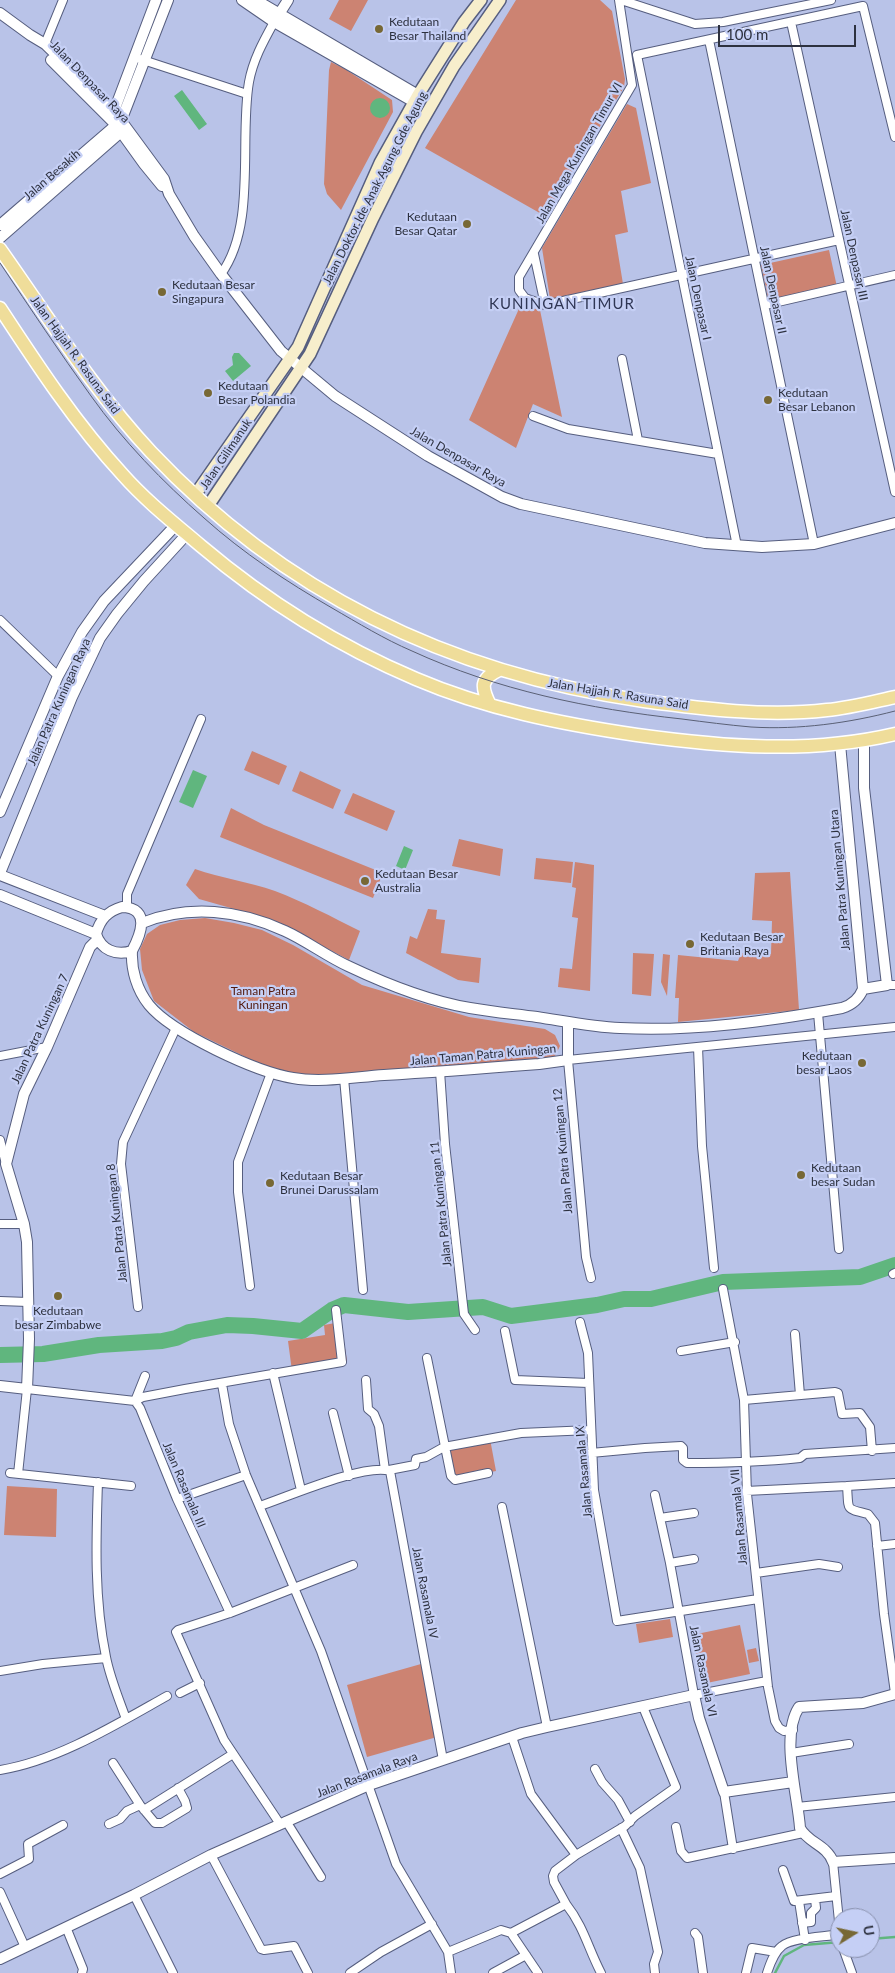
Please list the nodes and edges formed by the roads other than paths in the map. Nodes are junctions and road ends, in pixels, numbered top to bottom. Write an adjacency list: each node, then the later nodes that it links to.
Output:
1 (64, 0): 16 (street)
2 (156, 0): 17 (street)
3 (168, 0): 18 (street, Jalan Besakih)
4 (242, 0): 12 (street)
5 (256, 0): 12 (street)
6 (288, 0): 12 (street)
7 (481, 0): 20 (main road, Jalan Doktor Ide Anak Agung Gde Agung)
8 (500, 0): 40 (main road, Jalan Doktor Ide Anak Agung Gde Agung)
9 (620, 0): 10 (street); 29 (street, Jalan Mega Kuningan Timur VI)
10 (831, 0)
11 (0, 13): 14 (street, Jalan Denpasar Raya)
12 (276, 18): 19 (street); 20 (street)
13 (791, 22): 15 (street); 23 (street); 27 (street, Jalan Denpasar III)
14 (30, 35): 16 (street, Jalan Denpasar Raya); 22 (street, Jalan Denpasar Raya)
15 (709, 40): 30 (street, Jalan Denpasar II); 32 (street, Jalan Denpasar I)
16 (45, 44): 21 (street, Jalan Denpasar Raya)
17 (134, 56): 18 (street); 21 (street)
18 (145, 60): 19 (street); 22 (street, Jalan Besakih)
19 (247, 94): 31 (street)
20 (416, 99): 38 (main road, Jalan Doktor Ide Anak Agung Gde Agung)
21 (114, 111): 22 (street, Jalan Denpasar Raya)
22 (120, 126): 24 (street, Jalan Besakih); 31 (street, Jalan Denpasar Raya)
23 (895, 137)
24 (54, 185): 25 (street, Jalan Besakih); 26 (street, Jalan Besakih)
25 (0, 224)
26 (0, 238)
27 (839, 240): 30 (street); 34 (street, Jalan Denpasar III)
28 (0, 249): 47 (main road, Jalan Hajjah R. Rasuna Said)
29 (534, 254): 35 (street); 35 (street, Jalan Mega Kuningan Timur VI)
30 (755, 259): 32 (street); 36 (street, Jalan Denpasar II)
31 (221, 274): 38 (street, Jalan Denpasar Raya)
32 (682, 275): 35 (street); 43 (street, Jalan Denpasar I)
33 (895, 275): 34 (street)
34 (849, 286): 36 (street); 46 (street, Jalan Denpasar III)
35 (545, 305)
36 (765, 305): 52 (street, Jalan Denpasar II)
37 (0, 308): 50 (main road)
38 (290, 359): 40 (street, Jalan Denpasar Raya); 44 (main road, Jalan Gilimanuk)
39 (622, 359): 42 (street)
40 (300, 368): 45 (main road, Jalan Gilimanuk); 53 (street, Jalan Denpasar Raya)
41 (533, 416): 42 (street)
42 (638, 440): 43 (street)
43 (718, 454): 53 (street, Jalan Denpasar I)
44 (209, 475): 45 (main road); 47 (main road, Jalan Gilimanuk)
45 (222, 486): 48 (main road, Jalan Gilimanuk)
46 (895, 492)
47 (195, 495): 48 (main road, Jalan Hajjah R. Rasuna Said)
48 (208, 506): 55 (main road, Jalan Hajjah R. Rasuna Said)
49 (895, 523): 52 (street, Jalan Denpasar Raya)
50 (176, 525): 51 (main road); 56 (street, Jalan Patra Kuningan Raya)
51 (187, 534): 58 (main road); 64 (street, Jalan Patra Kuningan Raya)
52 (814, 544): 53 (street, Jalan Denpasar Raya)
53 (737, 546)
54 (0, 620): 56 (street)
55 (499, 670): 57 (main road, Jalan Hajjah R. Rasuna Said); 58 (main road)
56 (58, 676): 63 (street, Jalan Patra Kuningan Raya)
57 (895, 696)
58 (490, 705): 62 (main road)
59 (201, 719): 66 (street)
60 (895, 734): 61 (main road)
61 (864, 740): 62 (main road); 71 (street)
62 (840, 744): 72 (street, Jalan Patra Kuningan Utara)
63 (0, 812)
64 (0, 874): 67 (street)
65 (0, 895): 69 (street)
66 (127, 907): 67 (street); 68 (street)
67 (105, 916): 69 (street)
68 (142, 923): 70 (street); 74 (street)
69 (97, 936): 70 (street); 78 (street, Jalan Patra Kuningan 7)
70 (132, 952): 76 (street, Jalan Taman Patra Kuningan)
71 (891, 985): 72 (street)
72 (862, 989): 73 (street)
73 (818, 1013): 74 (street); 77 (street)
74 (568, 1022): 81 (street, Jalan Patra Kuningan 12)
75 (895, 1026): 77 (street, Jalan Taman Patra Kuningan)
76 (176, 1028): 83 (street, Jalan Taman Patra Kuningan); 97 (street, Jalan Patra Kuningan 8)
77 (818, 1036): 79 (street, Jalan Taman Patra Kuningan); 89 (street)
78 (47, 1047): 80 (street); 86 (street, Jalan Patra Kuningan 7)
79 (698, 1047): 81 (street, Jalan Taman Patra Kuningan); 90 (street)
80 (0, 1056)
81 (568, 1060): 82 (street, Jalan Taman Patra Kuningan); 91 (street, Jalan Patra Kuningan 12)
82 (440, 1072): 84 (street, Jalan Taman Patra Kuningan); 100 (street, Jalan Patra Kuningan 11)
83 (271, 1073): 84 (street, Jalan Taman Patra Kuningan); 92 (street)
84 (344, 1078): 94 (street)
85 (0, 1140): 86 (street)
86 (6, 1164): 88 (street)
87 (0, 1224): 88 (street)
88 (24, 1224): 96 (street)
89 (840, 1249)
90 (714, 1268)
91 (591, 1278)
92 (250, 1286)
93 (723, 1289): 103 (street, Jalan Rasamala VII)
94 (363, 1290)
95 (0, 1301): 96 (street)
96 (28, 1302): 112 (street)
97 (138, 1307)
98 (336, 1310): 106 (street)
99 (580, 1322): 109 (street, Jalan Rasamala IX)
100 (476, 1330)
101 (505, 1331): 109 (street)
102 (795, 1334): 113 (street)
103 (734, 1342): 104 (street); 114 (street, Jalan Rasamala VII)
104 (681, 1350)
105 (427, 1358): 118 (street)
106 (273, 1373): 110 (street); 131 (street)
107 (145, 1376): 115 (street)
108 (366, 1380): 123 (street, Jalan Rasamala IV)
109 (588, 1383): 117 (street, Jalan Rasamala IX)
110 (222, 1384): 115 (street); 125 (street)
111 (0, 1386): 112 (street)
112 (28, 1389): 115 (street); 127 (street)
113 (800, 1395): 114 (street); 120 (street)
114 (744, 1400): 122 (street, Jalan Rasamala VII)
115 (135, 1402): 134 (street, Jalan Rasamala III)
116 (333, 1413): 126 (street)
117 (590, 1430): 118 (street); 121 (street, Jalan Rasamala IX)
118 (444, 1447): 123 (street); 124 (street)
119 (895, 1448): 120 (street)
120 (872, 1451): 122 (street)
121 (591, 1453): 122 (street); 148 (street, Jalan Rasamala IX)
122 (745, 1462): 132 (street, Jalan Rasamala VII)
123 (387, 1470): 126 (street); 166 (street, Jalan Rasamala IV)
124 (488, 1473)
125 (246, 1475): 134 (street); 135 (street)
126 (349, 1476): 131 (street)
127 (98, 1482): 129 (street); 150 (street)
128 (895, 1483): 130 (street)
129 (131, 1486)
130 (847, 1486): 132 (street); 140 (street)
131 (301, 1490): 135 (street)
132 (746, 1491): 145 (street, Jalan Rasamala VII)
133 (655, 1495): 138 (street, Jalan Rasamala VI)
134 (176, 1499): 149 (street, Jalan Rasamala III)
135 (260, 1506): 146 (street)
136 (502, 1507): 160 (street)
137 (694, 1513): 138 (street)
138 (660, 1518): 142 (street, Jalan Rasamala VI)
139 (895, 1544): 140 (street)
140 (877, 1546): 155 (street)
141 (694, 1559): 142 (street)
142 (670, 1563): 148 (street, Jalan Rasamala VI)
143 (353, 1565): 146 (street)
144 (838, 1567): 145 (street)
145 (756, 1573): 147 (street, Jalan Rasamala VII)
146 (294, 1587): 149 (street); 171 (street)
147 (758, 1599): 148 (street); 152 (street, Jalan Rasamala VII)
148 (678, 1611): 156 (street, Jalan Rasamala VI)
149 (230, 1613): 153 (street)
150 (106, 1658): 151 (street); 159 (street)
151 (0, 1671)
152 (767, 1681): 156 (street, Jalan Rasamala Raya); 161 (street, Jalan Rasamala VII)
153 (200, 1683): 154 (street); 165 (street)
154 (180, 1693)
155 (895, 1694): 161 (street)
156 (694, 1695): 158 (street, Jalan Rasamala Raya); 173 (street, Jalan Rasamala VI)
157 (167, 1696): 159 (street)
158 (643, 1707): 160 (street, Jalan Rasamala Raya); 177 (street)
159 (126, 1719): 169 (street)
160 (547, 1727): 162 (street, Jalan Rasamala Raya)
161 (792, 1730): 164 (street)
162 (512, 1736): 166 (street, Jalan Rasamala Raya); 186 (street)
163 (849, 1744): 164 (street)
164 (791, 1753): 170 (street)
165 (233, 1754): 172 (street); 178 (street)
166 (443, 1760): 171 (street, Jalan Rasamala Raya)
167 (113, 1763): 175 (street)
168 (595, 1769): 177 (street)
169 (0, 1770)
170 (793, 1782): 173 (street); 176 (street)
171 (369, 1785): 178 (street, Jalan Rasamala Raya); 200 (street)
172 (178, 1788): 175 (street); 175 (street)
173 (724, 1792): 184 (street, Jalan Rasamala VI)
174 (895, 1798): 176 (street)
175 (142, 1807): 179 (street)
176 (797, 1808): 183 (street)
177 (630, 1822): 182 (street)
178 (283, 1823): 185 (street, Jalan Rasamala Raya); 191 (street)
179 (110, 1824)
180 (63, 1825): 190 (street)
181 (676, 1827): 184 (street)
182 (621, 1828): 186 (street); 220 (street)
183 (803, 1833): 184 (street); 188 (street)
184 (733, 1849)
185 (211, 1855): 193 (street, Jalan Rasamala Raya); 214 (street)
186 (576, 1856): 197 (street)
187 (895, 1858): 188 (street)
188 (833, 1862): 194 (street)
189 (783, 1870): 196 (street)
190 (0, 1874)
191 (321, 1878)
192 (0, 1892): 206 (street)
193 (134, 1895): 201 (street, Jalan Rasamala Raya); 212 (street)
194 (836, 1896): 195 (street); 198 (street)
195 (815, 1899): 196 (street); 199 (street)
196 (799, 1901): 199 (street)
197 (566, 1904): 202 (street); 219 (street)
198 (837, 1908)
199 (802, 1923): 205 (street)
200 (432, 1924): 207 (street); 215 (street)
201 (66, 1927): 206 (street, Jalan Rasamala Raya); 213 (street)
202 (511, 1933): 207 (street); 209 (street)
203 (695, 1933): 221 (street)
204 (830, 1935): 205 (street)
205 (805, 1940): 208 (street)
206 (25, 1947): 211 (street, Jalan Rasamala Raya)
207 (448, 1952): 216 (street)
208 (776, 1952): 222 (street); 223 (street)
209 (526, 1955): 217 (street); 218 (street)
210 (846, 1958): 224 (street)
211 (0, 1959)
212 (170, 1972)
213 (82, 1973)
214 (308, 1973)
215 (350, 1973)
216 (451, 1973)
217 (492, 1973)
218 (538, 1973)
219 (601, 1973)
220 (655, 1973)
221 (703, 1973)
222 (746, 1973)
223 (767, 1973)
224 (852, 1973)

